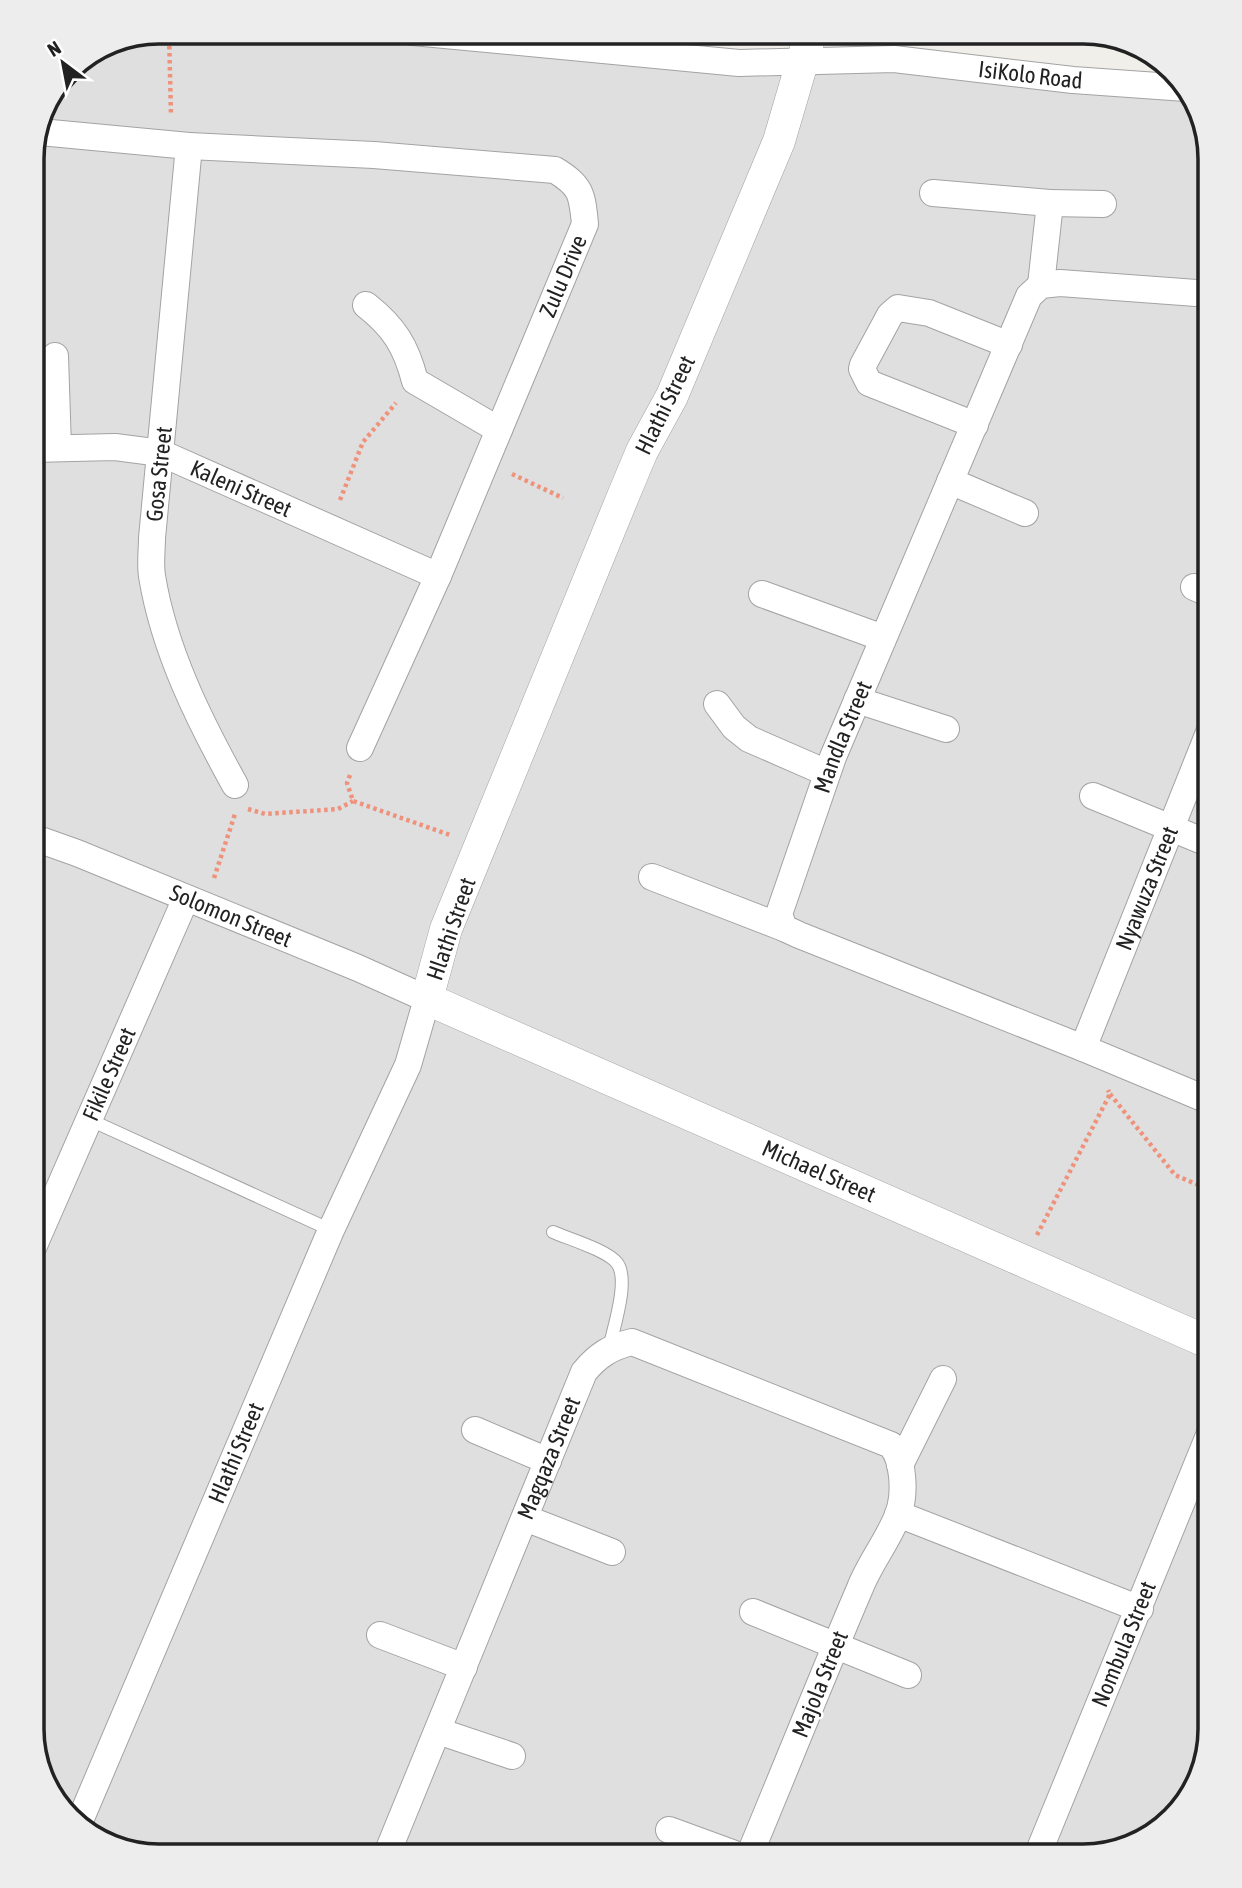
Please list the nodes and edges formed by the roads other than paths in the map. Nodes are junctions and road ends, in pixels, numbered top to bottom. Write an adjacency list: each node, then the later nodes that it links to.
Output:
1 (539, 44): 2 (street, IsiKolo Road)
2 (807, 46): 3 (street, IsiKolo Road); 38 (street, Hlathi Street)
3 (1173, 87)
4 (47, 133): 5 (street, Zulu Drive)
5 (180, 146): 15 (street, Zulu Drive); 18 (street, Gosa Street)
6 (933, 193): 7 (street)
7 (1050, 203): 8 (street); 9 (street)
8 (1103, 204)
9 (1041, 285): 10 (street); 12 (street, Mandla Street)
10 (1198, 293)
11 (366, 305): 15 (street)
12 (1009, 345): 14 (street, Mandla Street); 14 (street)
13 (55, 356): 16 (street)
14 (975, 425): 19 (street, Mandla Street)
15 (499, 430): 21 (street, Zulu Drive)
16 (58, 448): 17 (street, Kaleni Street); 18 (street, Kaleni Street)
17 (44, 449)
18 (161, 453): 21 (street, Kaleni Street); 30 (street, Gosa Street)
19 (950, 481): 20 (street); 23 (street, Mandla Street)
20 (1025, 513)
21 (438, 576): 27 (street, Zulu Drive)
22 (762, 594): 23 (street)
23 (883, 638): 24 (street, Mandla Street)
24 (857, 700): 26 (street); 29 (street, Mandla Street)
25 (718, 704): 29 (street)
26 (946, 729)
27 (360, 748)
28 (1198, 761): 32 (street, Nyawuza Street)
29 (827, 773): 37 (street, Mandla Street)
30 (235, 785)
31 (1093, 796): 32 (street)
32 (1172, 828): 33 (street); 39 (street, Nyawuza Street)
33 (1198, 839)
34 (44, 842): 36 (street, Solomon Street)
35 (652, 877): 37 (street)
36 (195, 901): 38 (street, Solomon Street); 41 (street, Fikile Street)
37 (784, 928): 39 (street)
38 (427, 999): 43 (street, Hlathi Street); 45 (street, Michael Street)
39 (1083, 1048): 40 (street)
40 (1198, 1096)
41 (89, 1119): 42 (street, Fikile Street); 43 (lane)
42 (44, 1219)
43 (331, 1230): 63 (street, Hlathi Street)
44 (553, 1232): 46 (lane)
45 (1198, 1338)
46 (608, 1350): 49 (street); 50 (street, Magqaza Street)
47 (943, 1379): 49 (street)
48 (475, 1430): 50 (street)
49 (896, 1455): 52 (street, Majola Street)
50 (548, 1461): 53 (street, Magqaza Street)
51 (1198, 1495): 55 (street, Nombula Street)
52 (898, 1514): 55 (street); 58 (street, Majola Street)
53 (525, 1518): 54 (street); 59 (street, Magqaza Street)
54 (612, 1552)
55 (1140, 1609): 68 (street, Nombula Street)
56 (753, 1612): 58 (street)
57 (380, 1635): 59 (street)
58 (835, 1646): 60 (street); 67 (street, Majola Street)
59 (464, 1667): 61 (street, Magqaza Street)
60 (908, 1675)
61 (438, 1731): 62 (street); 65 (street, Magqaza Street)
62 (512, 1756)
63 (83, 1814)
64 (669, 1830): 66 (street)
65 (391, 1844)
66 (707, 1844)
67 (754, 1844)
68 (1042, 1844)

